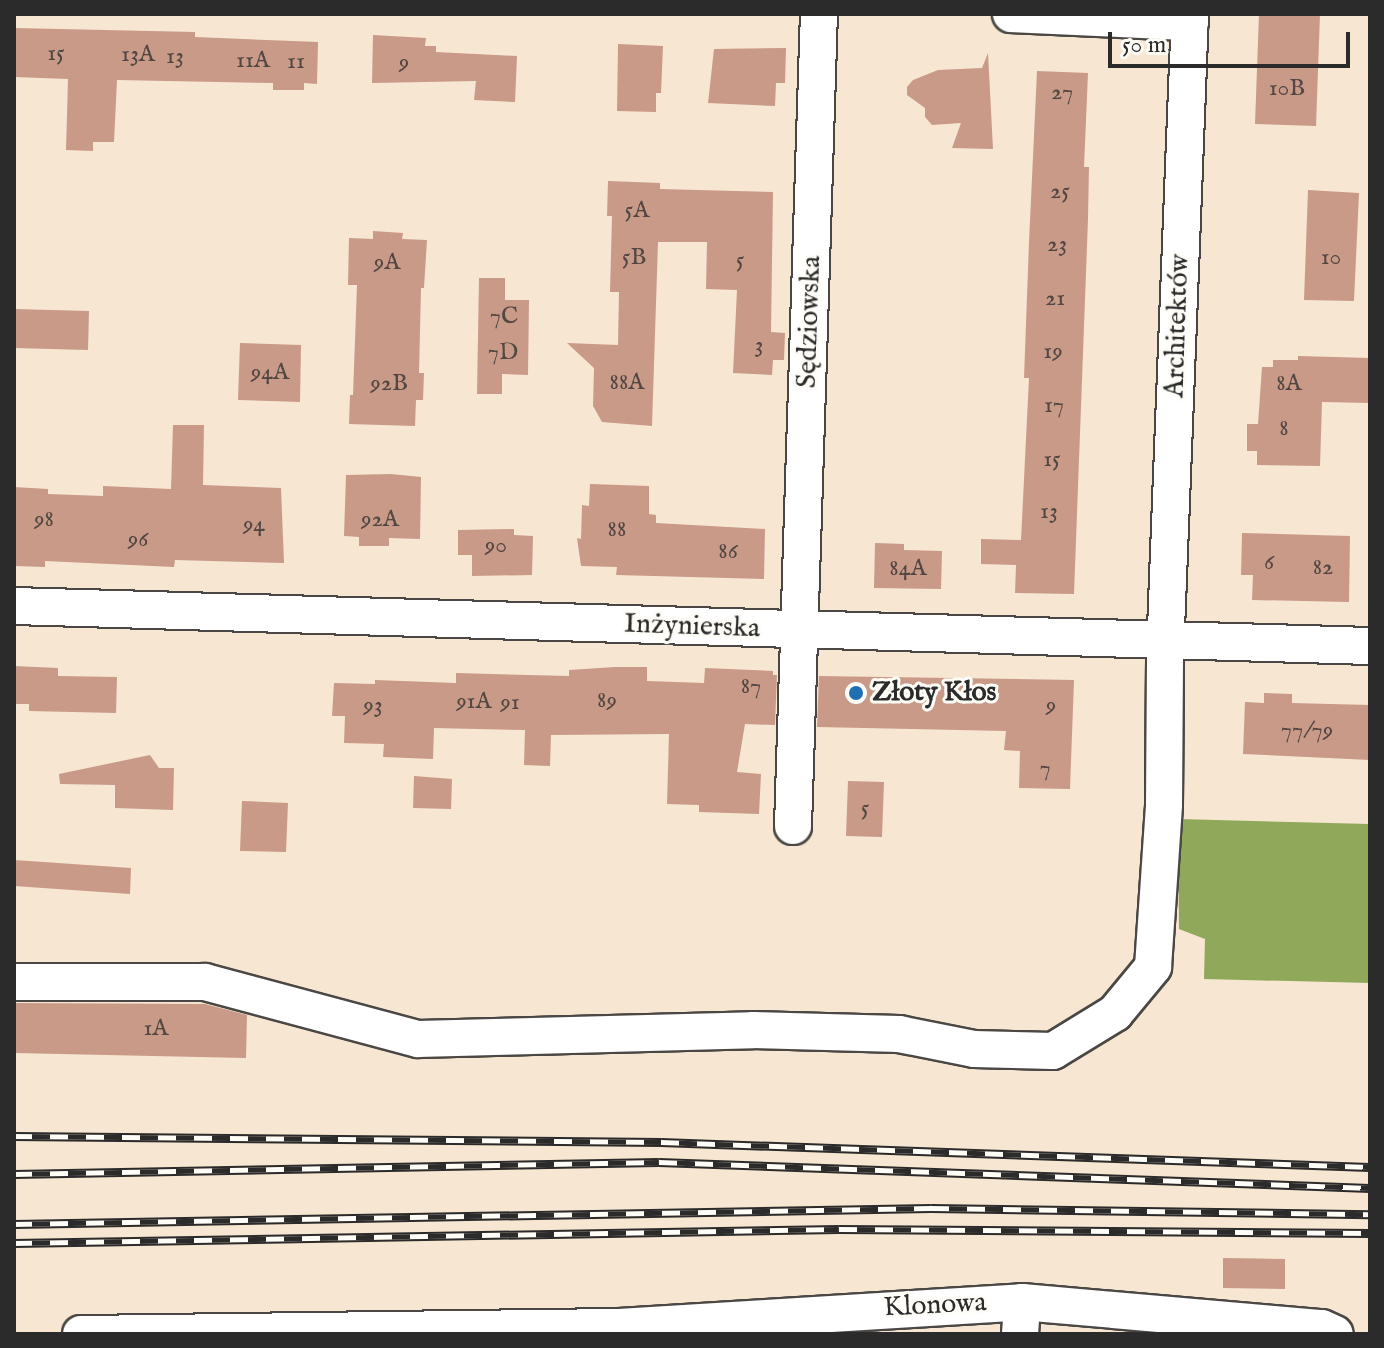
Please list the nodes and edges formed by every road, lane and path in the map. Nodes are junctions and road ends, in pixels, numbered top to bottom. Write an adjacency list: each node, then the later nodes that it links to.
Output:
1 (819, 14): 5 (street, Sędziowska)
2 (1011, 14): 3 (street)
3 (1190, 18): 6 (street, Architektów)
4 (14, 606): 5 (street, Inżynierska)
5 (802, 630): 6 (street, Inżynierska); 8 (street, Sędziowska)
6 (1167, 639): 7 (street, Inżynierska); 9 (street, Architektów)
7 (1370, 646)
8 (793, 826)
9 (14, 982)
10 (1021, 1318): 11 (street, Klonowa); 12 (street, Klonowa)
11 (81, 1334)
12 (1335, 1334)

